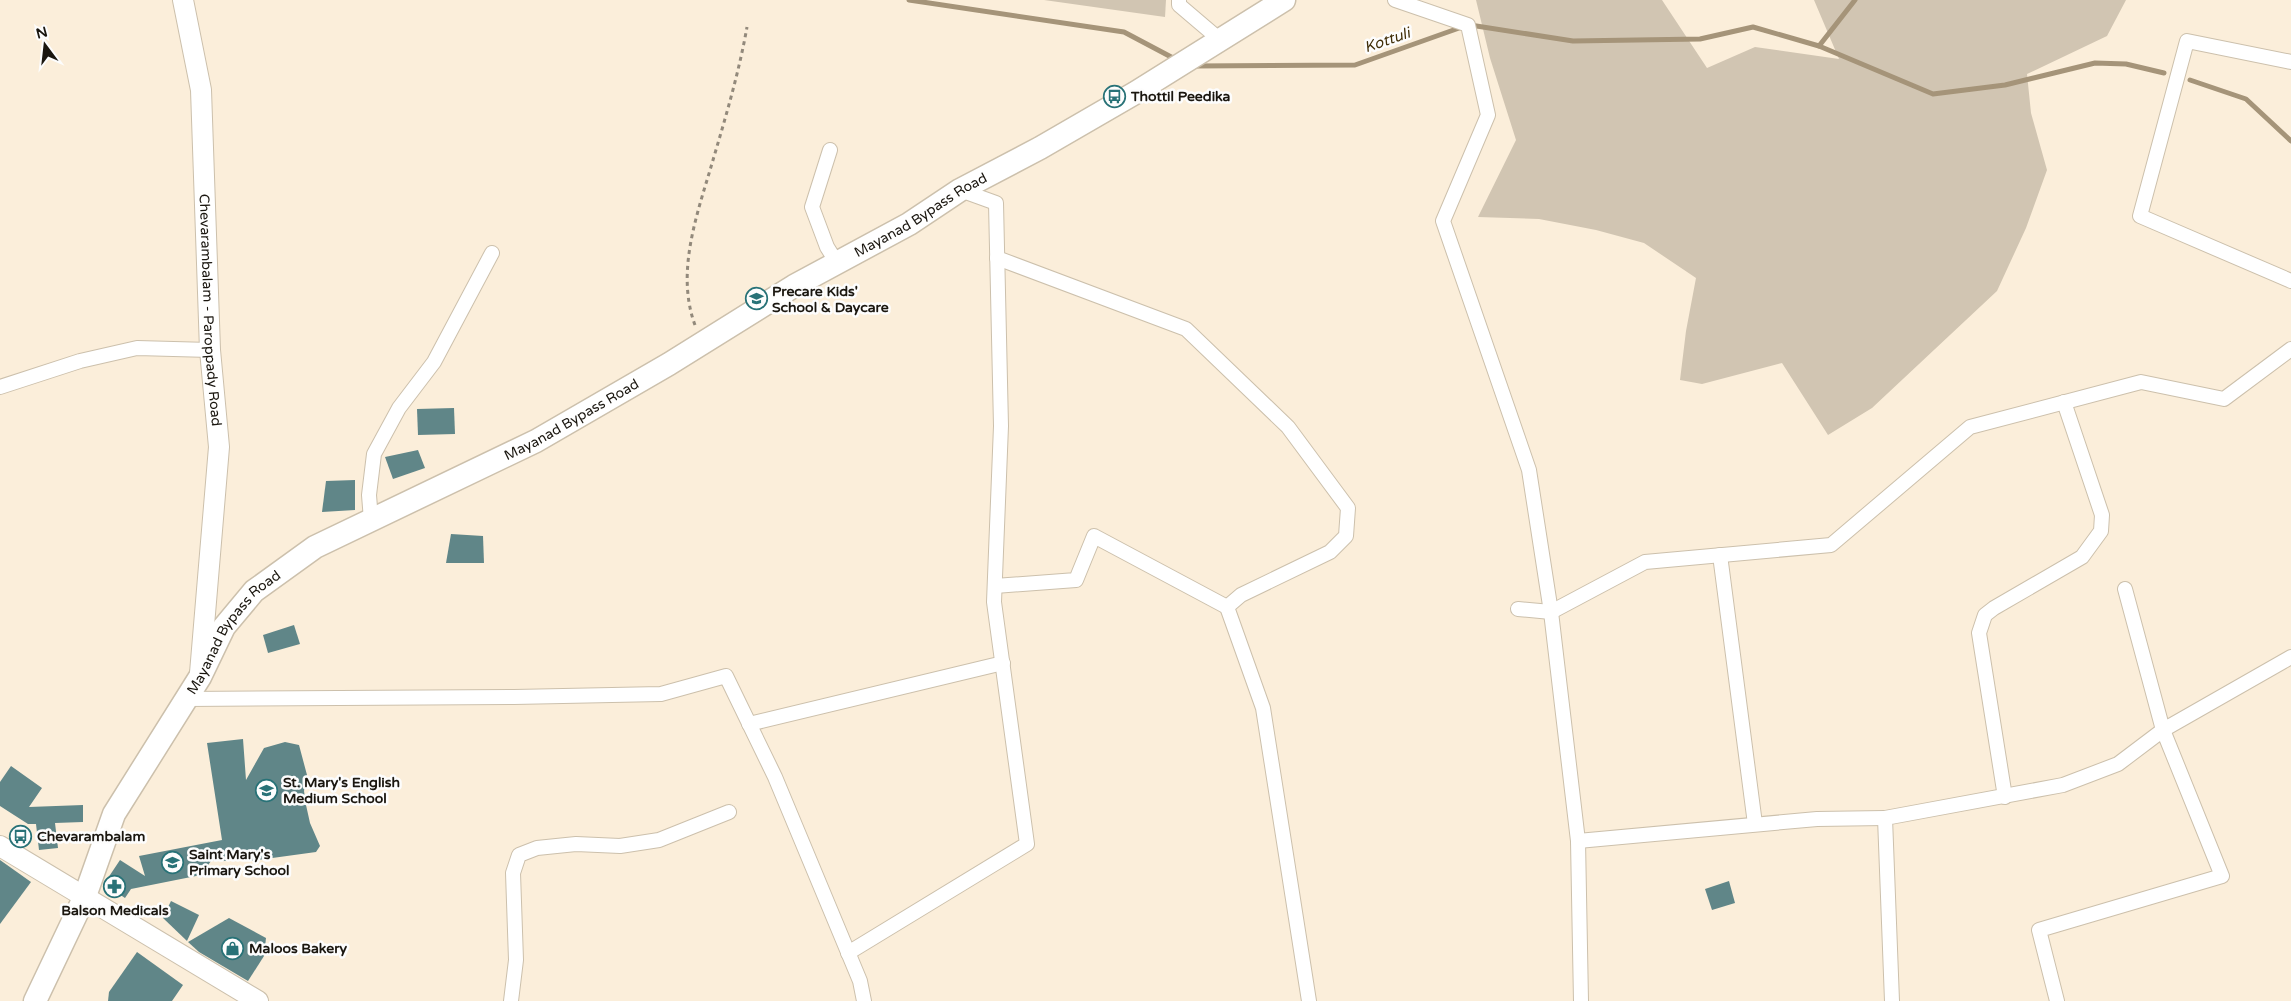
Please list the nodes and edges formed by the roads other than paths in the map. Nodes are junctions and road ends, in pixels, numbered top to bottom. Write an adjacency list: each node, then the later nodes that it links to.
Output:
1 (183, 0): 14 (main road, Chevarambalam - Paroppady Road)
2 (1179, 0): 5 (street)
3 (1284, 0): 5 (main road, Mayanad Bypass Road)
4 (1395, 0): 23 (street)
5 (1217, 40): 8 (main road, Mayanad Bypass Road)
6 (2291, 62): 12 (street)
7 (830, 150): 11 (street)
8 (960, 190): 10 (street); 11 (main road, Mayanad Bypass Road)
9 (492, 253): 17 (street)
10 (998, 258): 19 (street); 21 (street)
11 (837, 263): 17 (main road, Mayanad Bypass Road)
12 (2291, 281)
13 (2291, 349): 16 (street)
14 (210, 350): 15 (street); 24 (main road, Chevarambalam - Paroppady Road)
15 (0, 387)
16 (2064, 402): 18 (street); 32 (street)
17 (371, 520): 25 (main road, Mayanad Bypass Road)
18 (1720, 555): 23 (street); 35 (street)
19 (995, 586): 21 (street); 27 (street)
20 (2125, 588): 31 (street)
21 (1227, 606): 44 (street)
22 (1518, 609): 23 (street)
23 (1551, 612): 36 (street)
24 (204, 622): 25 (main road); 28 (main road, Chevarambalam - Paroppady Road)
25 (214, 646): 28 (main road, Mayanad Bypass Road)
26 (2291, 657): 31 (street)
27 (1003, 663): 30 (street); 39 (street)
28 (200, 677): 29 (main road, Mayanad Bypass Road)
29 (186, 699): 30 (street); 38 (main road, Mayanad Bypass Road)
30 (749, 724): 39 (street)
31 (2163, 730): 32 (street); 47 (street)
32 (2005, 797): 34 (street)
33 (729, 812): 42 (street)
34 (1885, 818): 35 (street); 46 (street)
35 (1756, 824): 36 (street)
36 (1578, 841): 45 (street)
37 (0, 846): 38 (main road)
38 (85, 896): 40 (main road, Mayanad Bypass Road); 41 (main road)
39 (848, 953): 43 (street)
40 (35, 1001)
41 (258, 1001)
42 (511, 1001)
43 (864, 1001)
44 (1309, 1001)
45 (1581, 1001)
46 (1892, 1001)
47 (2057, 1001)

